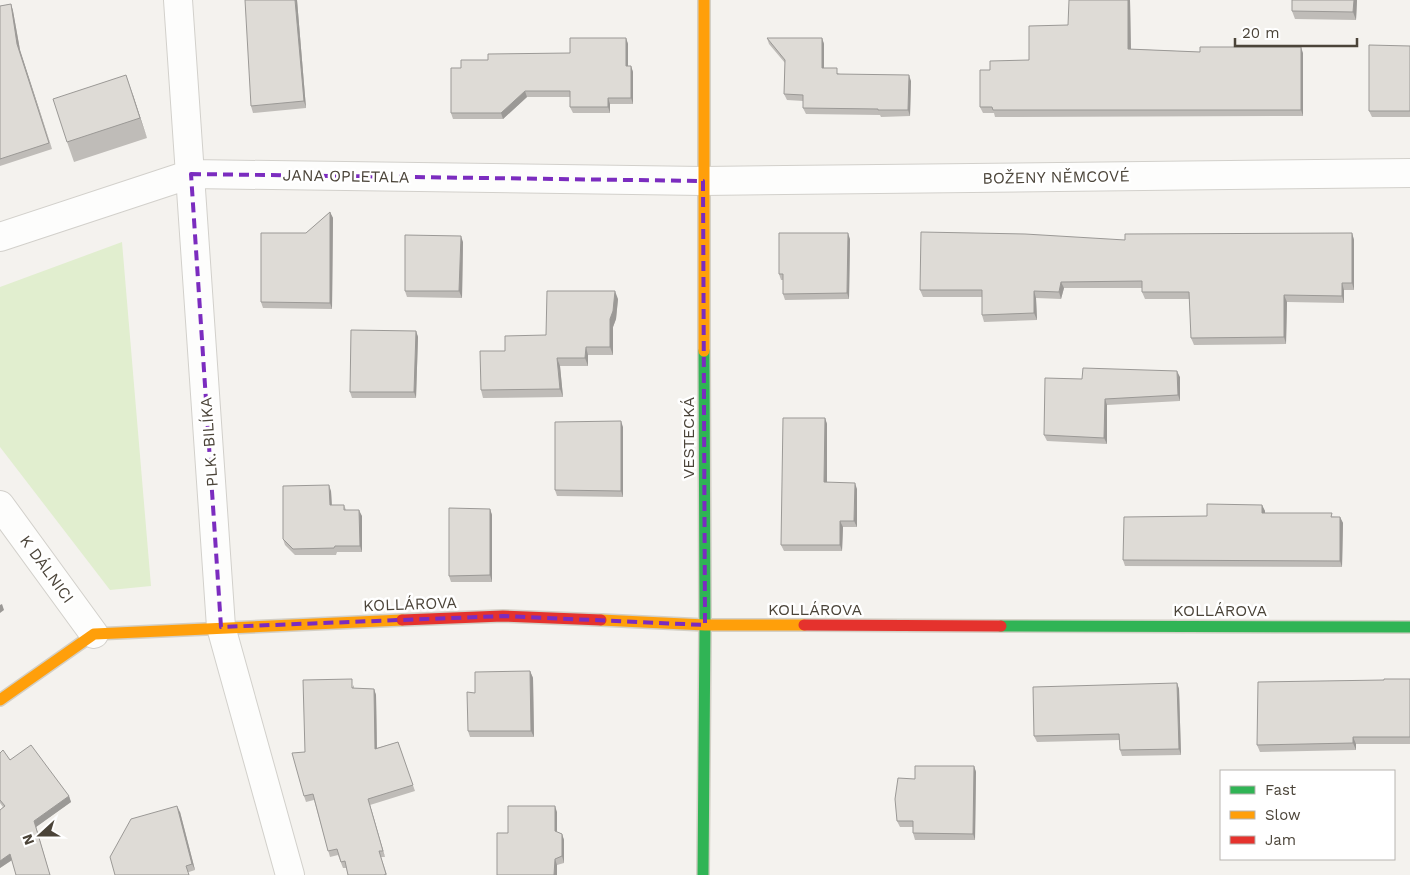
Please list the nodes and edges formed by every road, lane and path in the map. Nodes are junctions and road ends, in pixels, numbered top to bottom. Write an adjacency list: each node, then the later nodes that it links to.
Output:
1 (178, 0): 4 (street, PLK. BILÍKA)
2 (704, 0): 5 (street, VESTECKÁ)
3 (1410, 173): 5 (street, BOŽENY NĚMCOVÉ)
4 (191, 174): 5 (street, JANA OPLETALA); 6 (street, JANA OPLETALA); 9 (street, PLK. BILÍKA)
5 (702, 181): 8 (street, VESTECKÁ)
6 (0, 237)
7 (0, 505): 11 (street, K DÁLNICI)
8 (705, 625): 9 (street, KOLLÁROVA); 10 (street, KOLLÁROVA); 14 (street, VESTECKÁ)
9 (221, 627): 11 (street, KOLLÁROVA); 13 (street, PLK. BILÍKA)
10 (1410, 627)
11 (94, 634): 12 (street)
12 (0, 700)
13 (290, 875)
14 (703, 875)

